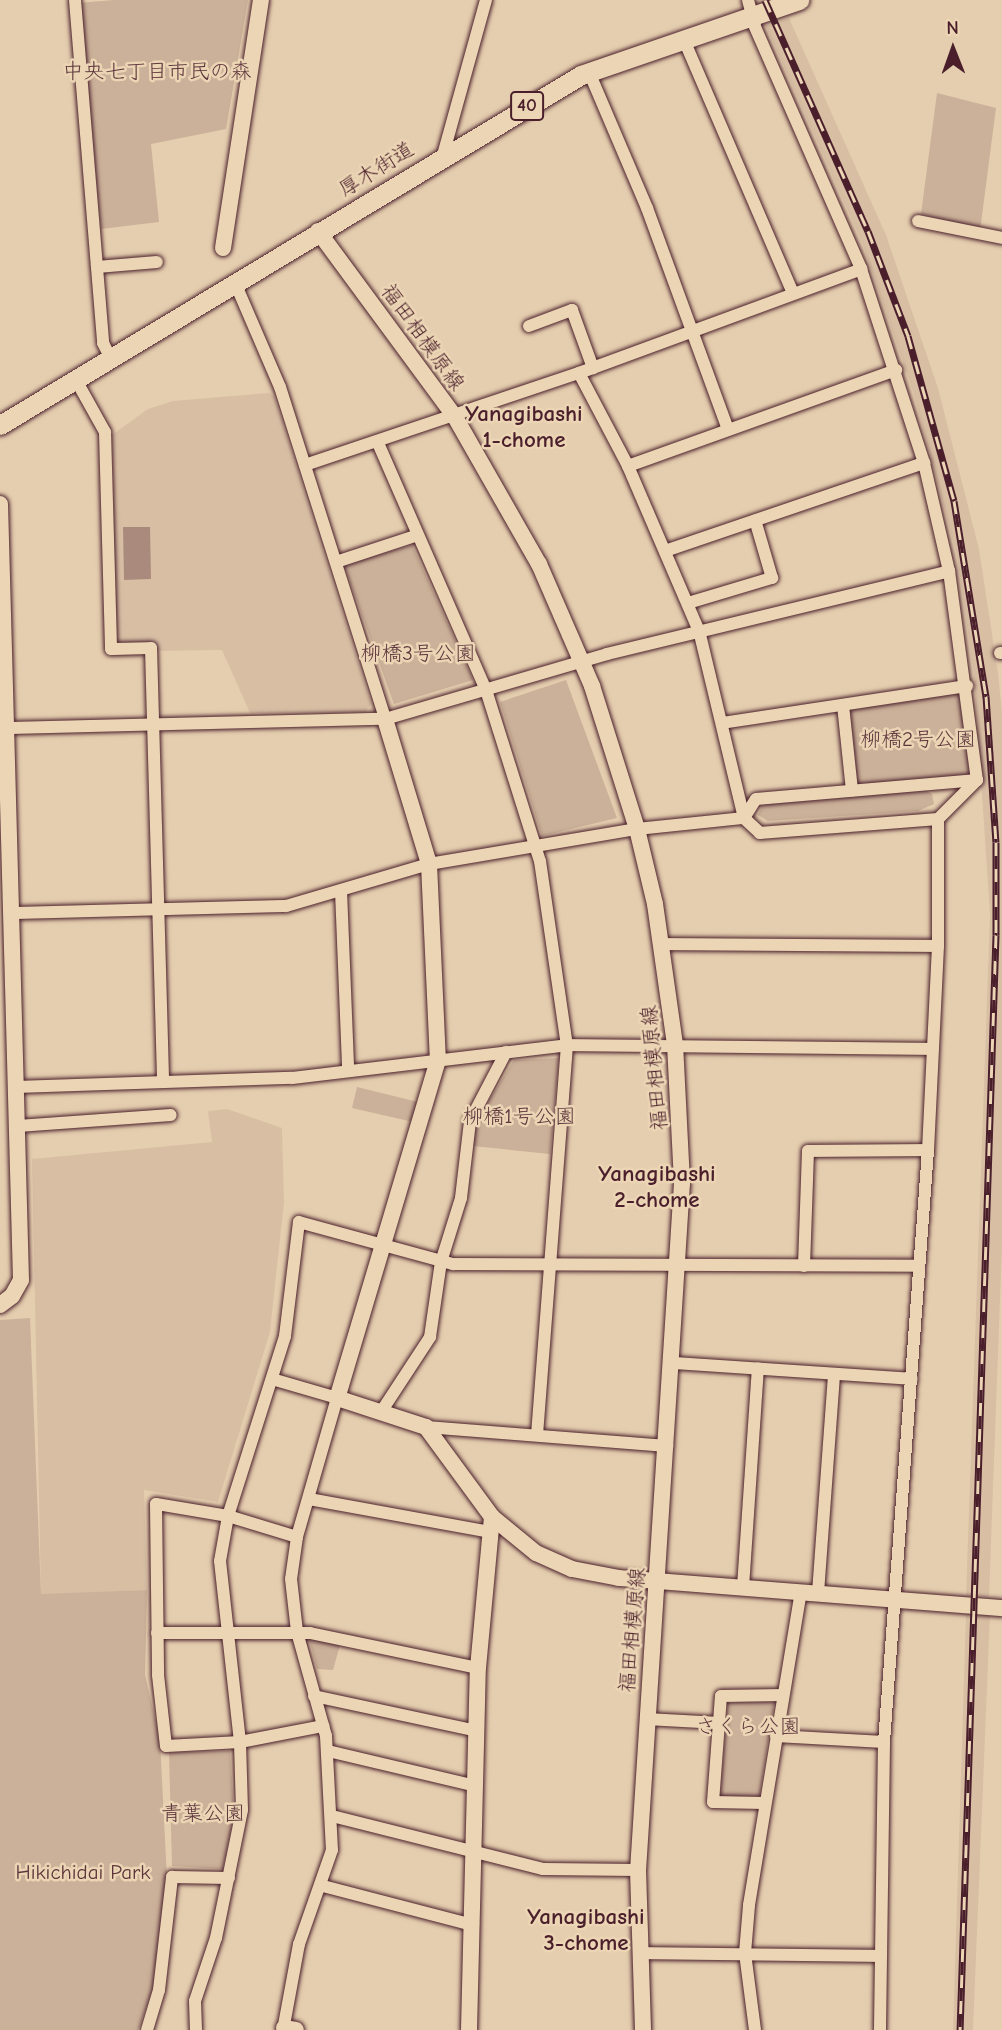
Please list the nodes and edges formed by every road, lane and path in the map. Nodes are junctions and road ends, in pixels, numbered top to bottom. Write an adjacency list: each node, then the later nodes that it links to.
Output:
1 (75, 0): 14 (street)
2 (261, 0): 12 (street)
3 (486, 0): 8 (street)
4 (797, 0): 5 (main road, 厚木街道 / 40)
5 (751, 8): 6 (main road, 厚木街道 / 40); 15 (street)
6 (684, 40): 7 (main road, 厚木街道 / 40); 17 (street)
7 (589, 72): 8 (main road, 厚木街道 / 40); 19 (street)
8 (443, 155): 10 (main road, 厚木街道 / 40)
9 (918, 221): 11 (street)
10 (318, 231): 16 (main road, 厚木街道 / 40); 25 (street, 福田相模原線)
11 (1002, 238)
12 (223, 248)
13 (157, 262): 14 (street)
14 (97, 267): 20 (street)
15 (861, 269): 17 (street); 22 (street)
16 (236, 285): 20 (main road, 厚木街道 / 40); 30 (street)
17 (793, 293): 19 (street)
18 (529, 326): 21 (street)
19 (693, 330): 21 (street); 27 (street)
20 (111, 359): 24 (main road, 厚木街道 / 40)
21 (593, 368): 23 (street)
22 (896, 370): 27 (street); 29 (street)
23 (579, 373): 25 (street); 31 (street)
24 (76, 380): 26 (main road, 厚木街道 / 40); 46 (street)
25 (455, 417): 28 (street); 40 (street, 福田相模原線)
26 (0, 425)
27 (728, 429): 31 (street)
28 (378, 443): 30 (street); 34 (street)
29 (924, 463): 33 (street); 37 (street)
30 (305, 466): 36 (street)
31 (628, 466): 35 (street)
32 (0, 503): 47 (street)
33 (755, 520): 35 (street); 38 (street)
34 (418, 535): 36 (street); 42 (street)
35 (665, 551): 38 (street)
36 (336, 562): 44 (street)
37 (949, 571): 39 (street); 41 (street)
38 (688, 603): 39 (street)
39 (699, 631): 40 (street); 45 (street)
40 (582, 662): 42 (street); 52 (street, 福田相模原線)
41 (967, 686): 43 (street); 48 (street)
42 (486, 690): 44 (street); 53 (street)
43 (843, 705): 45 (street); 49 (street)
44 (385, 719): 46 (street); 54 (street)
45 (722, 723): 50 (street)
46 (153, 724): 47 (street); 56 (street)
47 (6, 728): 57 (street)
48 (977, 780): 49 (street); 51 (street)
49 (852, 791): 50 (street)
50 (744, 818): 51 (street); 52 (street)
51 (938, 819): 59 (street)
52 (637, 829): 53 (street); 58 (street, 福田相模原線)
53 (536, 846): 54 (street); 62 (street)
54 (429, 864): 55 (street); 65 (street)
55 (341, 891): 56 (street); 66 (street)
56 (158, 909): 57 (street); 67 (street)
57 (12, 913): 60 (street)
58 (661, 944): 59 (street); 61 (street, 福田相模原線)
59 (938, 946): 63 (street)
60 (6, 961): 68 (street)
61 (675, 1044): 62 (street); 63 (street); 75 (street, 福田相模原線)
62 (567, 1045): 64 (street); 74 (street)
63 (933, 1049): 71 (street)
64 (506, 1052): 65 (street); 73 (street)
65 (438, 1060): 66 (street); 72 (street)
66 (348, 1068): 67 (street)
67 (163, 1082): 68 (street)
68 (16, 1087): 70 (street)
69 (171, 1115): 70 (street)
70 (18, 1126): 78 (street)
71 (928, 1150): 76 (street); 77 (street)
72 (383, 1243): 73 (street); 82 (street); 84 (street)
73 (441, 1262): 74 (street); 85 (street)
74 (551, 1264): 75 (street); 87 (street)
75 (680, 1265): 76 (street); 79 (street, 福田相模原線)
76 (804, 1266): 77 (street)
77 (919, 1266): 83 (street)
78 (0, 1305)
79 (673, 1363): 80 (street); 88 (street, 福田相模原線)
80 (758, 1369): 81 (street); 94 (street)
81 (834, 1375): 83 (street); 95 (street)
82 (272, 1379): 84 (street); 90 (street)
83 (911, 1379): 96 (street)
84 (337, 1398): 85 (street); 89 (street)
85 (381, 1412): 86 (street)
86 (426, 1427): 87 (street); 91 (street)
87 (537, 1435): 88 (street)
88 (667, 1446): 93 (street, 福田相模原線)
89 (309, 1499): 91 (street); 92 (street)
90 (229, 1516): 92 (street); 98 (street); 100 (street)
91 (492, 1524): 93 (street); 101 (street)
92 (297, 1537): 99 (street)
93 (657, 1581): 94 (street); 104 (street, 福田相模原線)
94 (743, 1587): 95 (street)
95 (810, 1593): 96 (street); 102 (street)
96 (896, 1600): 97 (street); 110 (street)
97 (1002, 1608)
98 (225, 1632): 99 (street); 100 (street); 109 (street)
99 (297, 1632): 101 (street); 103 (street)
100 (157, 1633): 109 (street)
101 (478, 1668): 107 (street)
102 (783, 1695): 105 (street); 108 (street)
103 (314, 1696): 106 (street); 107 (street)
104 (646, 1719): 105 (street); 116 (street, 福田相模原線)
105 (720, 1723): 113 (street)
106 (323, 1726): 109 (street); 111 (street)
107 (477, 1731): 112 (street)
108 (776, 1736): 110 (street); 113 (street)
109 (240, 1742): 117 (street)
110 (884, 1742): 122 (street)
111 (328, 1751): 112 (street); 114 (street)
112 (476, 1786): 115 (street)
113 (764, 1804): 121 (street)
114 (332, 1816): 115 (street); 118 (street)
115 (475, 1853): 116 (street); 119 (street)
116 (638, 1870): 120 (street, 福田相模原線)
117 (229, 1878): 124 (street); 125 (street)
118 (323, 1886): 119 (street); 123 (street)
119 (473, 1925): 126 (street)
120 (640, 1953): 121 (street); 127 (street, 福田相模原線)
121 (745, 1954): 122 (street); 128 (street)
122 (880, 1956): 129 (street)
123 (288, 2029)
124 (147, 2030)
125 (196, 2030)
126 (469, 2030)
127 (643, 2030)
128 (755, 2030)
129 (880, 2030)

